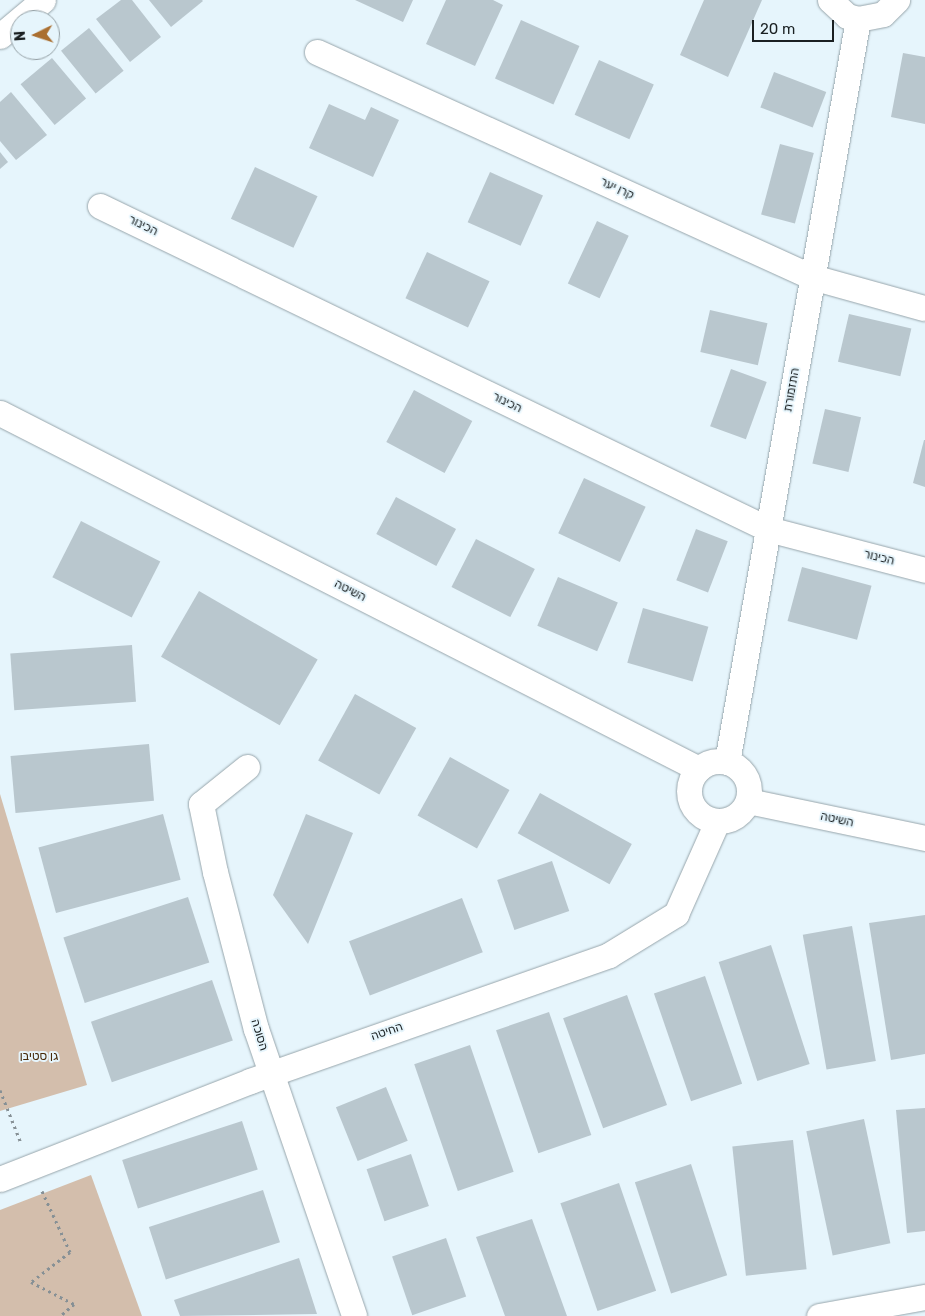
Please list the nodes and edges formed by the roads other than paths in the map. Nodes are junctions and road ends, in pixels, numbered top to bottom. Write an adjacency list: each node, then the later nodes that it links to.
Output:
1 (43, 0): 5 (street)
2 (830, 0): 4 (street)
3 (897, 0): 4 (street)
4 (858, 19): 8 (street, התזמורת)
5 (0, 36)
6 (317, 52): 8 (street, קרן יער)
7 (100, 206): 11 (street, הכינור)
8 (812, 277): 9 (street, קרן יער); 11 (street, התזמורת)
9 (924, 308)
10 (0, 413): 15 (street, השיטה)
11 (768, 529): 12 (street, הכינור); 13 (street, התזמורת)
12 (925, 570)
13 (727, 762): 15 (street); 16 (street)
14 (247, 767): 19 (street, הסוכה)
15 (699, 769): 17 (street)
16 (748, 801): 17 (street); 18 (street, השיטה)
17 (717, 822): 19 (street, החיטה)
18 (925, 838)
19 (271, 1074): 20 (street, החיטה); 22 (street, הסוכה)
20 (0, 1180)
21 (925, 1297): 23 (street)
22 (354, 1316)
23 (819, 1316)

